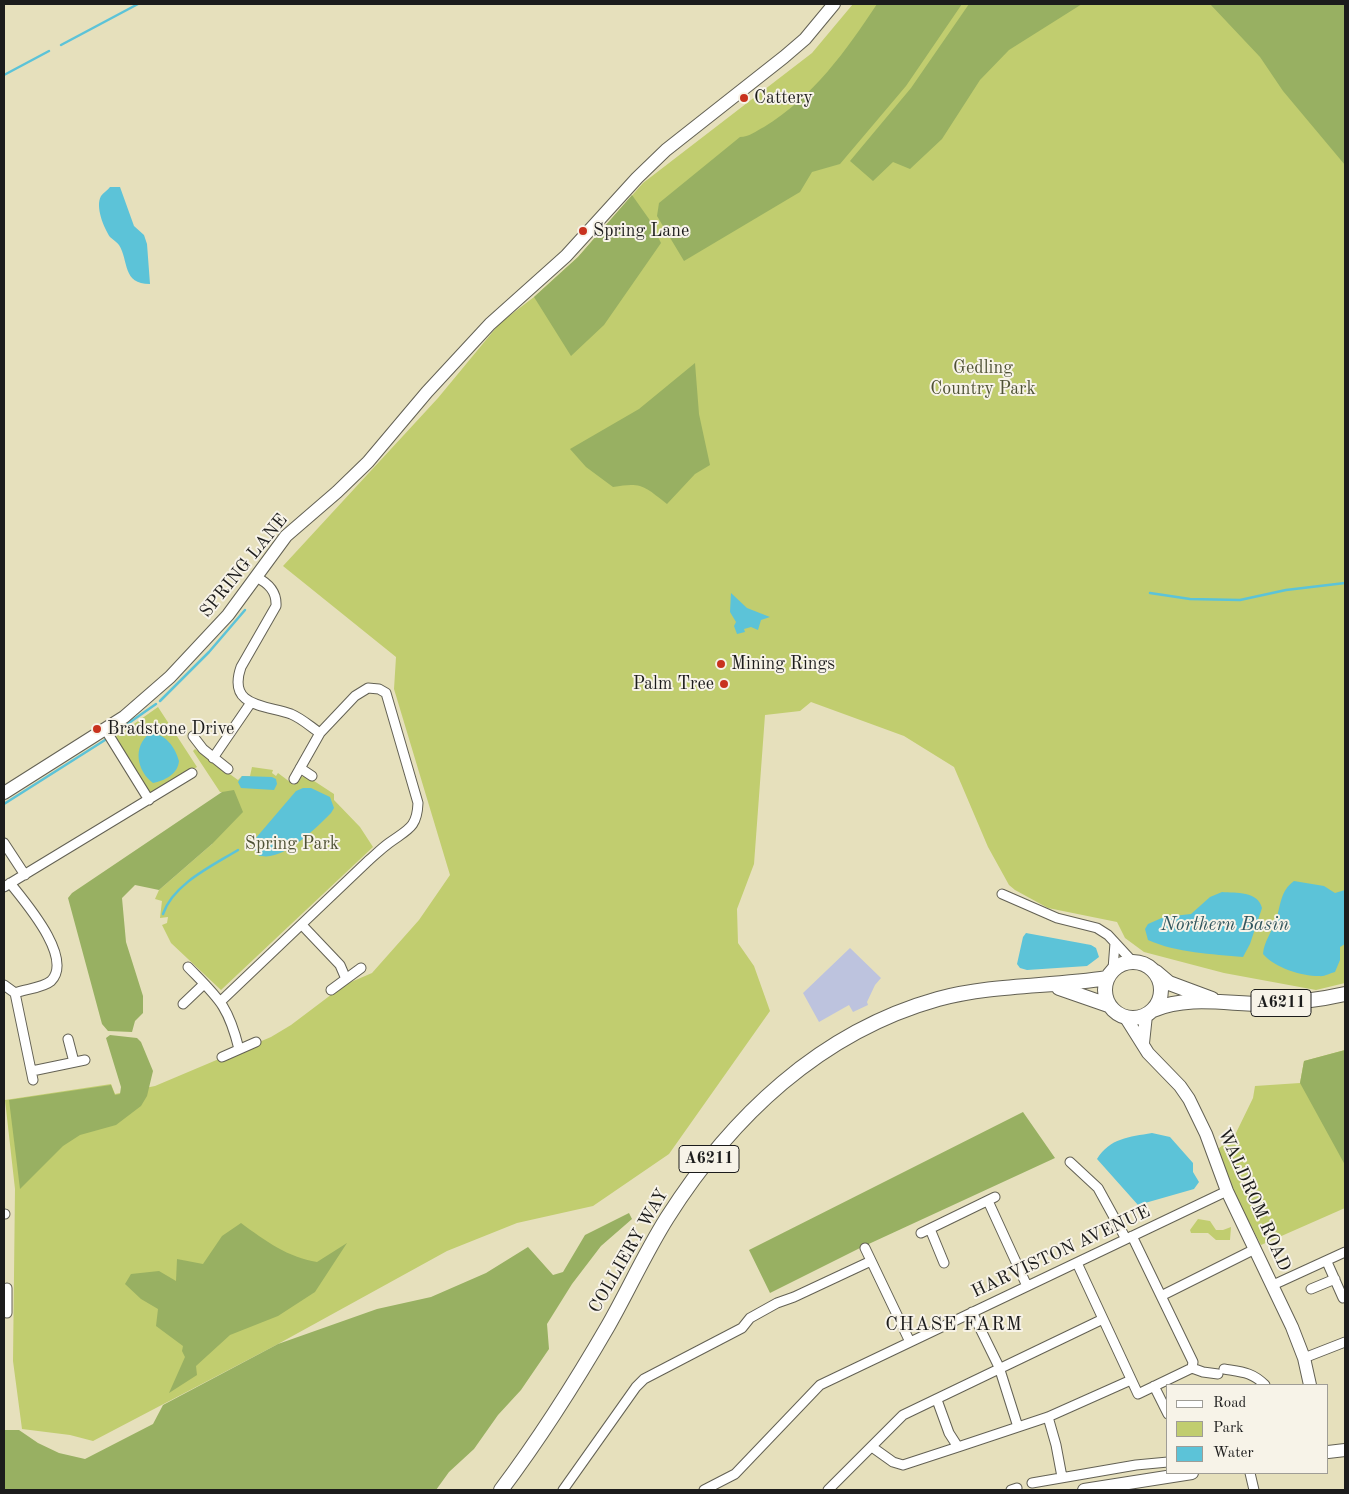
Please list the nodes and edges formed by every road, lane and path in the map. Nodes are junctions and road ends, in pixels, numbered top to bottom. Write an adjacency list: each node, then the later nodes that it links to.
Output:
1 (834, 4): 2 (street, SPRING LANE)
2 (256, 577): 3 (street); 4 (street, SPRING LANE)
3 (250, 704): 5 (street); 7 (street)
4 (105, 729): 13 (street, SPRING LANE); 14 (street)
5 (320, 733): 8 (street); 19 (street)
6 (193, 736): 7 (street)
7 (213, 758): 9 (street)
8 (300, 768): 11 (street); 12 (street)
9 (228, 769)
10 (192, 774): 14 (street)
11 (312, 776)
12 (294, 779)
13 (4, 793)
14 (149, 800): 16 (street)
15 (4, 843): 16 (street)
16 (25, 875): 17 (street)
17 (7, 885): 31 (street)
18 (1002, 894): 20 (street)
19 (302, 924): 26 (street); 34 (street)
20 (1115, 943): 21 (street); 25 (street)
21 (1132, 961): 24 (main road); 25 (main road)
22 (188, 967): 27 (street)
23 (362, 968): 26 (street)
24 (1154, 971): 33 (main road, A6211); 37 (main road)
25 (1110, 974): 28 (main road, COLLIERY WAY / A6211); 36 (main road)
26 (346, 979): 30 (street)
27 (204, 984): 34 (street); 35 (street)
28 (1044, 984): 36 (main road, COLLIERY WAY / A6211); 89 (main road, COLLIERY WAY / A6211)
29 (4, 985): 31 (street)
30 (331, 990)
31 (15, 994): 45 (street)
32 (1345, 994): 33 (main road, A6211)
33 (1215, 1000): 37 (main road, A6211)
34 (221, 1001): 42 (street)
35 (183, 1004)
36 (1108, 1005): 38 (main road)
37 (1150, 1013): 38 (main road); 41 (street)
38 (1126, 1018): 41 (street, WALDROM ROAD)
39 (68, 1039): 45 (street)
40 (256, 1042): 42 (street)
41 (1143, 1043): 47 (street, WALDROM ROAD)
42 (239, 1050): 43 (street)
43 (222, 1057)
44 (85, 1060): 45 (street)
45 (74, 1062)
46 (1070, 1162): 48 (street)
47 (1227, 1191): 48 (street, HARVISTON AVENUE); 50 (street, WALDROM ROAD)
48 (1129, 1238): 55 (street, HARVISTON AVENUE); 61 (street)
49 (865, 1248): 52 (street)
50 (1255, 1250): 58 (street, WALDROM ROAD); 61 (street)
51 (1345, 1252): 53 (street)
52 (871, 1261): 67 (street); 90 (street)
53 (1327, 1262): 56 (street); 58 (street)
54 (944, 1263): 57 (street)
55 (1077, 1263): 57 (street, HARVISTON AVENUE); 66 (street)
56 (1335, 1279): 60 (street); 62 (street)
57 (1027, 1286): 64 (street, HARVISTON AVENUE)
58 (1273, 1286): 69 (street, WALDROM ROAD)
59 (8, 1288): 63 (street)
60 (1311, 1289)
61 (1161, 1296): 71 (street)
62 (1345, 1298)
63 (6, 1302): 65 (street)
64 (972, 1312): 67 (street, HARVISTON AVENUE); 70 (street)
65 (7, 1313)
66 (1103, 1319): 70 (street); 72 (street)
67 (910, 1342): 91 (street, HARVISTON AVENUE)
68 (1345, 1342): 69 (street)
69 (1304, 1358): 74 (street, WALDROM ROAD)
70 (998, 1368): 76 (street); 79 (street)
71 (1192, 1368): 73 (street); 75 (street)
72 (1131, 1380): 75 (street); 78 (street)
73 (1264, 1384)
74 (1310, 1384)
75 (1154, 1386): 77 (street)
76 (937, 1400): 80 (street); 81 (street)
77 (1166, 1410)
78 (1048, 1417): 79 (street); 87 (street)
79 (1018, 1427): 81 (street)
80 (872, 1447): 81 (street); 92 (street)
81 (958, 1447)
82 (1345, 1450): 83 (street)
83 (1329, 1452)
84 (1166, 1462): 87 (street)
85 (1186, 1474): 93 (street)
86 (1250, 1474): 94 (street)
87 (1062, 1477): 88 (street)
88 (1032, 1483)
89 (501, 1490)
90 (562, 1490)
91 (704, 1490)
92 (828, 1490)
93 (1084, 1490)
94 (1254, 1490)

